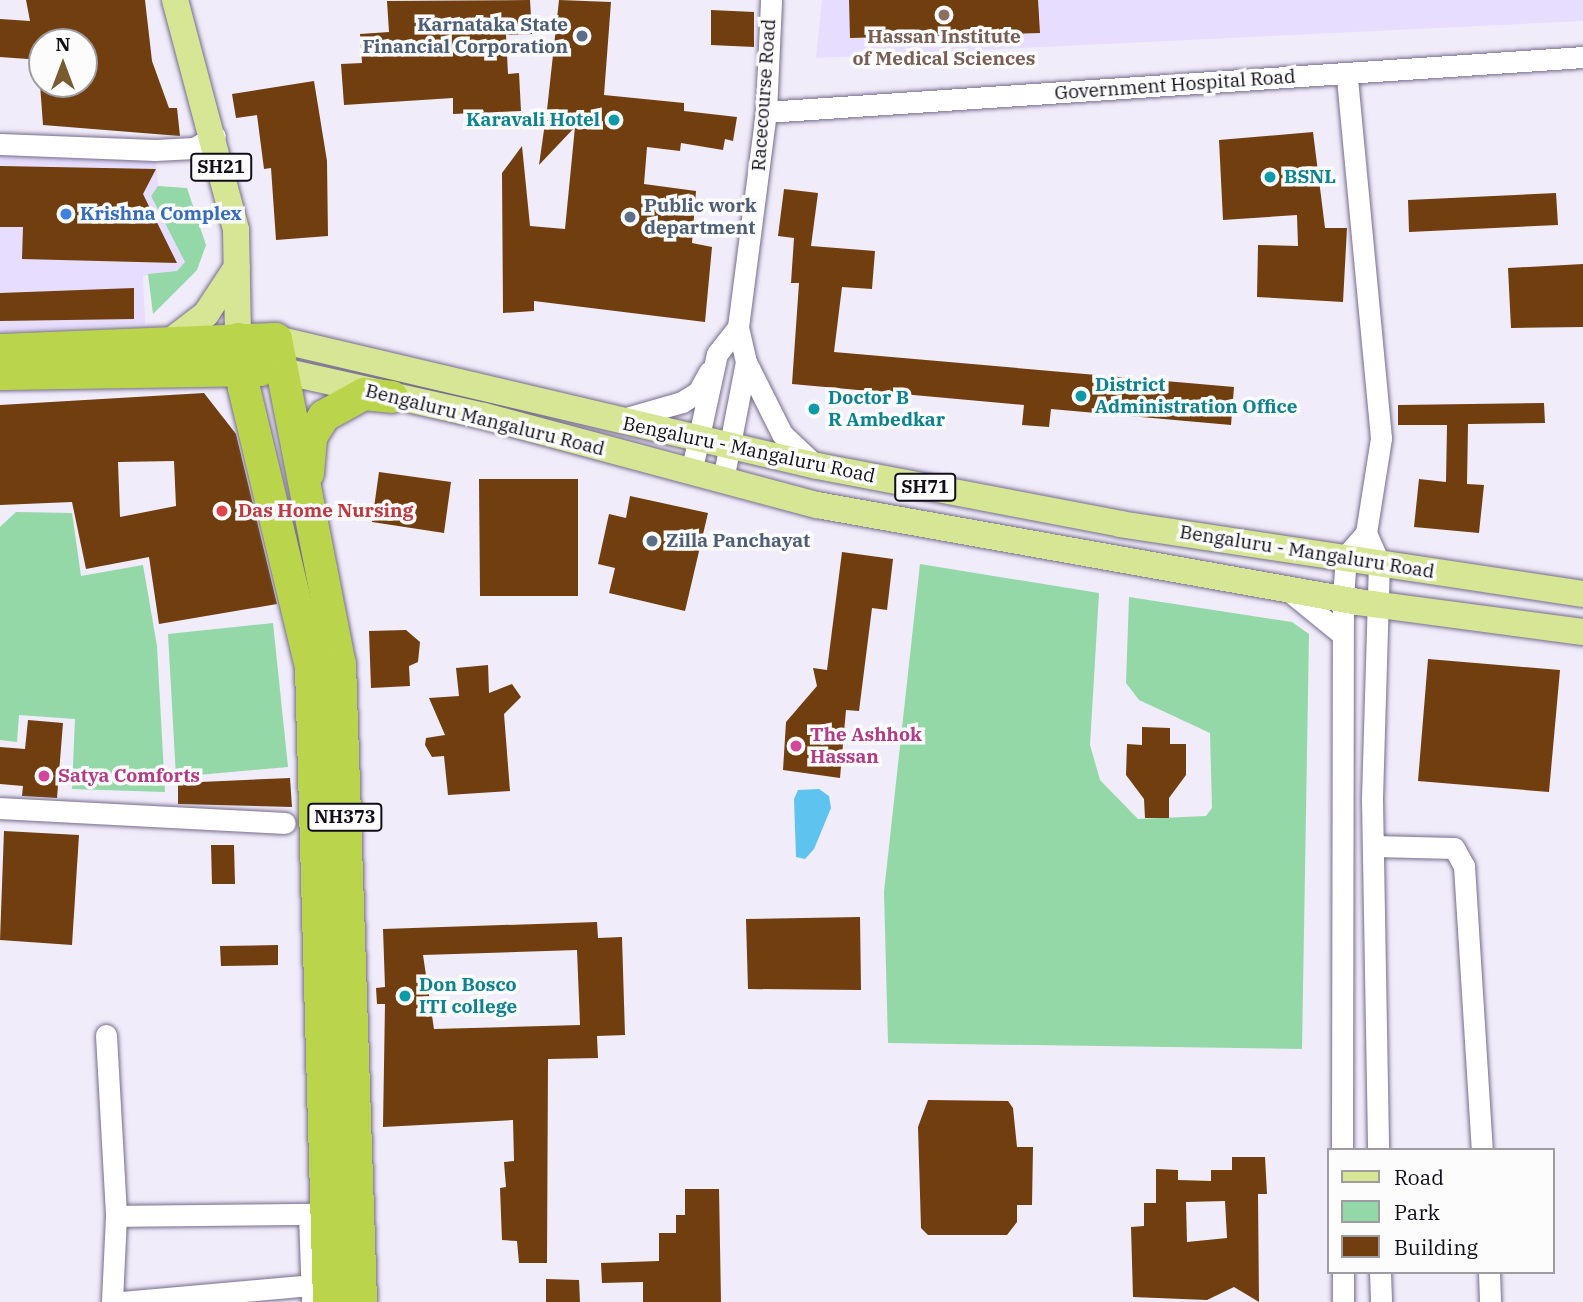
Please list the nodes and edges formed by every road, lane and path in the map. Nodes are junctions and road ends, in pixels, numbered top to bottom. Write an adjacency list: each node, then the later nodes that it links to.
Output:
1 (175, 0): 6 (main road, SH21)
2 (771, 0): 5 (street, Racecourse Road)
3 (1583, 57): 5 (street, Government Hospital Road)
4 (1347, 79): 27 (street)
5 (766, 113): 9 (street, Racecourse Road)
6 (215, 136): 7 (street); 8 (main road, SH21)
7 (0, 144)
8 (239, 264): 11 (main road); 13 (main road, SH21)
9 (738, 327): 14 (street); 15 (street)
10 (276, 339): 13 (highway, Bengaluru - Mangaluru Road / SH71); 16 (highway, NH373); 19 (main road, Bengaluru - Mangaluru Road / SH71)
11 (172, 340): 12 (highway, Bengaluru - Mangaluru Road); 13 (highway, Bengaluru - Mangaluru Road)
12 (0, 350)
13 (239, 354): 16 (highway, Bengaluru - Mangaluru Road / SH71); 17 (highway, Bengaluru - Mangaluru Road); 48 (highway, NH373)
14 (717, 354): 19 (street); 20 (street)
15 (746, 362): 21 (street); 22 (street)
16 (278, 370): 18 (main road, Bengaluru Mangaluru Road / SH71); 25 (highway, NH373)
17 (0, 374)
18 (392, 397): 23 (main road, Bengaluru Mangaluru Road / SH71); 25 (highway)
19 (614, 420): 20 (main road, Bengaluru - Mangaluru Road / SH71)
20 (700, 443): 21 (main road, Bengaluru - Mangaluru Road / SH71); 23 (street)
21 (729, 449): 22 (main road, Bengaluru - Mangaluru Road / SH71); 24 (street)
22 (817, 466): 26 (main road, Bengaluru - Mangaluru Road / SH71)
23 (691, 473): 24 (main road, Bengaluru - Mangaluru Road / SH71)
24 (723, 480): 29 (main road, Bengaluru - Mangaluru Road / SH71)
25 (309, 508): 51 (highway, NH373)
26 (1104, 521): 28 (main road, Bengaluru - Mangaluru Road / SH71); 29 (main road)
27 (1366, 533): 28 (street); 30 (street)
28 (1346, 556): 30 (main road, Bengaluru - Mangaluru Road / SH71); 33 (street)
29 (1097, 558): 31 (main road, Bengaluru - Mangaluru Road / SH71)
30 (1379, 562): 32 (main road, Bengaluru - Mangaluru Road / SH71); 34 (street)
31 (1284, 589): 33 (main road, Bengaluru - Mangaluru Road / SH71); 36 (street)
32 (1583, 594)
33 (1343, 598): 34 (main road, Bengaluru - Mangaluru Road / SH71); 36 (street)
34 (1378, 604): 35 (main road, Bengaluru - Mangaluru Road / SH71); 39 (street)
35 (1583, 632)
36 (1342, 634): 41 (street)
37 (0, 808): 38 (street)
38 (285, 823)
39 (1373, 846): 42 (street); 43 (street)
40 (106, 1035): 44 (street)
41 (1342, 1148)
42 (1378, 1148)
43 (1482, 1148)
44 (116, 1216): 48 (street); 49 (street)
45 (1343, 1274): 52 (street)
46 (1380, 1274): 53 (street)
47 (1489, 1274): 54 (street)
48 (317, 1296): 50 (street)
49 (111, 1302)
50 (121, 1302)
51 (361, 1302)
52 (1343, 1302)
53 (1381, 1302)
54 (1490, 1302)

